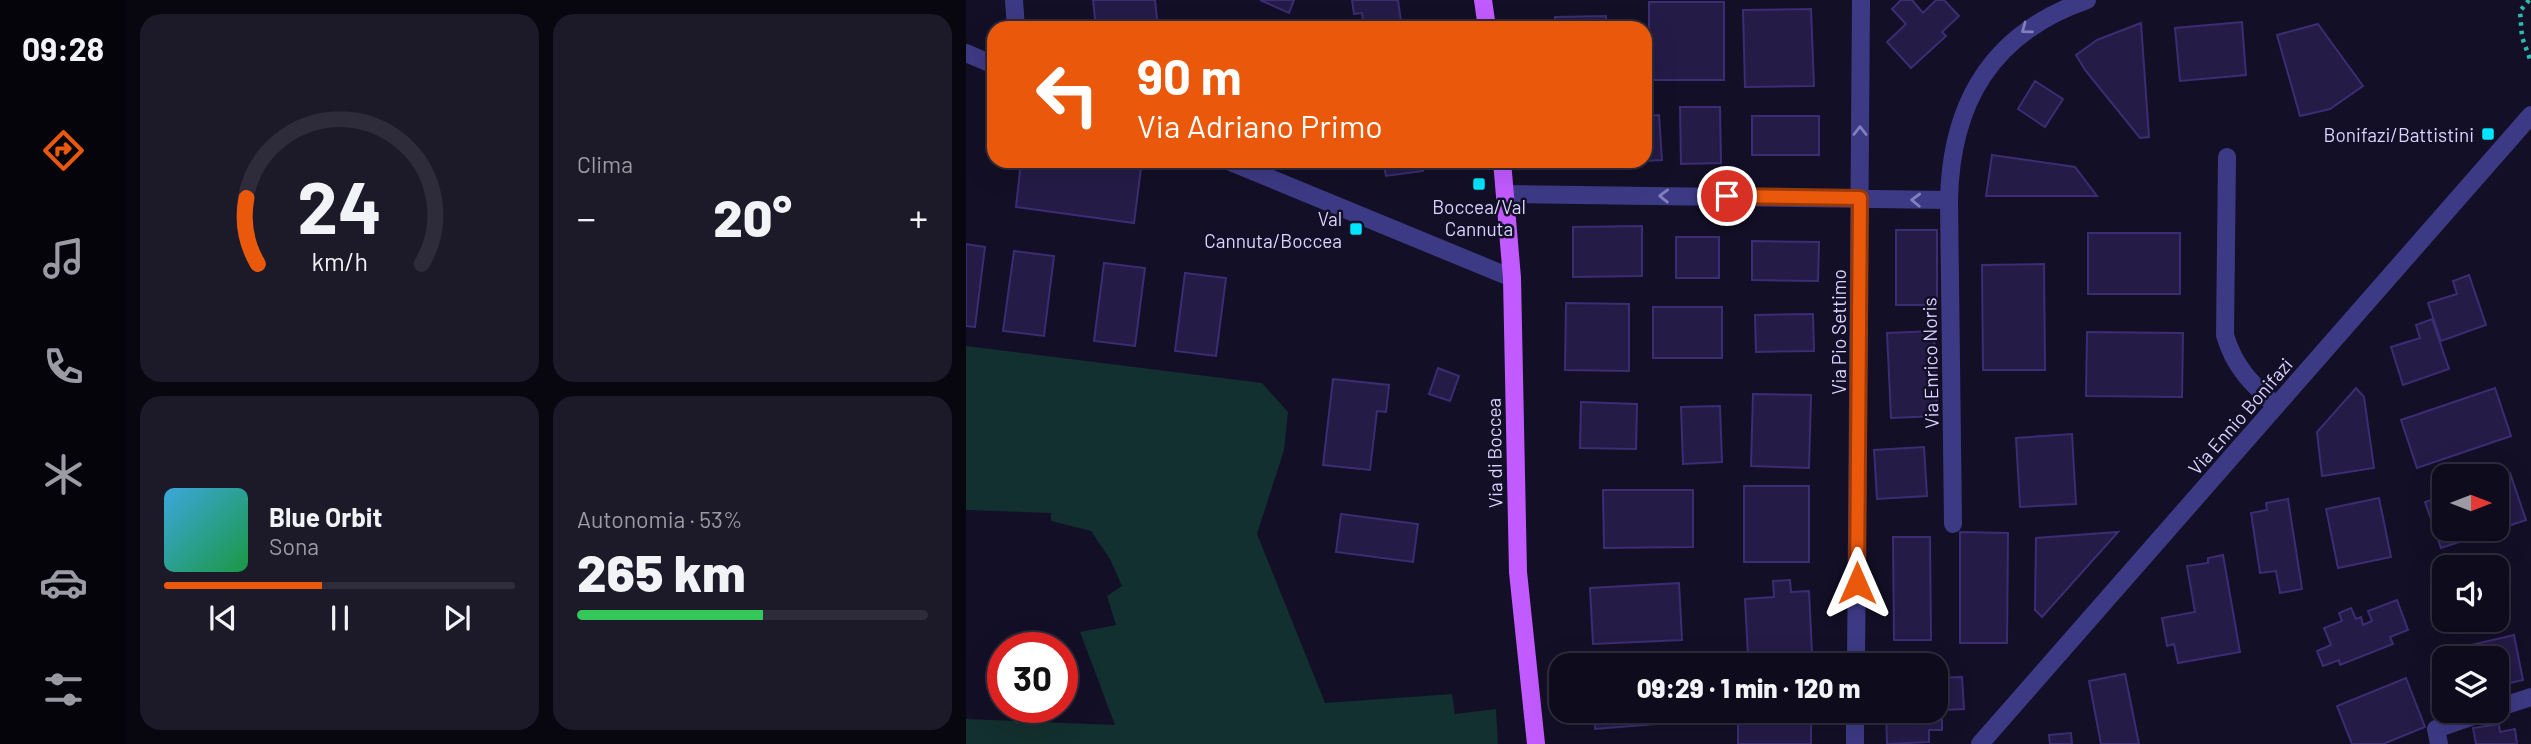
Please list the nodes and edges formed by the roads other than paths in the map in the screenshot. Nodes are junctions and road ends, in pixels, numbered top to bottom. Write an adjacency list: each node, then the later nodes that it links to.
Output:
1 (1014, 0): 5 (street)
2 (1483, 0): 6 (main road)
3 (1861, 0): 14 (street, Via Pio Settimo, one-way to 3)
4 (2087, 0): 15 (street, Via Enrico Noris, one-way to 15)
5 (1016, 21)
6 (1486, 21)
7 (966, 53): 8 (street)
8 (987, 62)
9 (2531, 115): 17 (street, Via Ennio Bonifazi)
10 (2227, 158): 17 (street)
11 (1245, 168): 16 (street)
12 (1503, 168): 13 (main road, Via di Boccea)
13 (1505, 194): 14 (street, one-way to 13); 16 (main road, Via di Boccea)
14 (1860, 198): 15 (street, one-way to 14); 19 (street, Via Pio Settimo)
15 (1949, 201): 18 (street, Via Enrico Noris)
16 (1512, 278): 24 (main road, Via di Boccea)
17 (2276, 406): 26 (street, Via Ennio Bonifazi)
18 (1953, 524)
19 (1856, 653)
20 (2531, 697): 21 (street)
21 (2509, 704)
22 (1856, 723): 25 (street)
23 (2454, 723): 27 (street)
24 (1535, 744)
25 (1855, 744)
26 (1980, 744)
27 (2440, 744)

